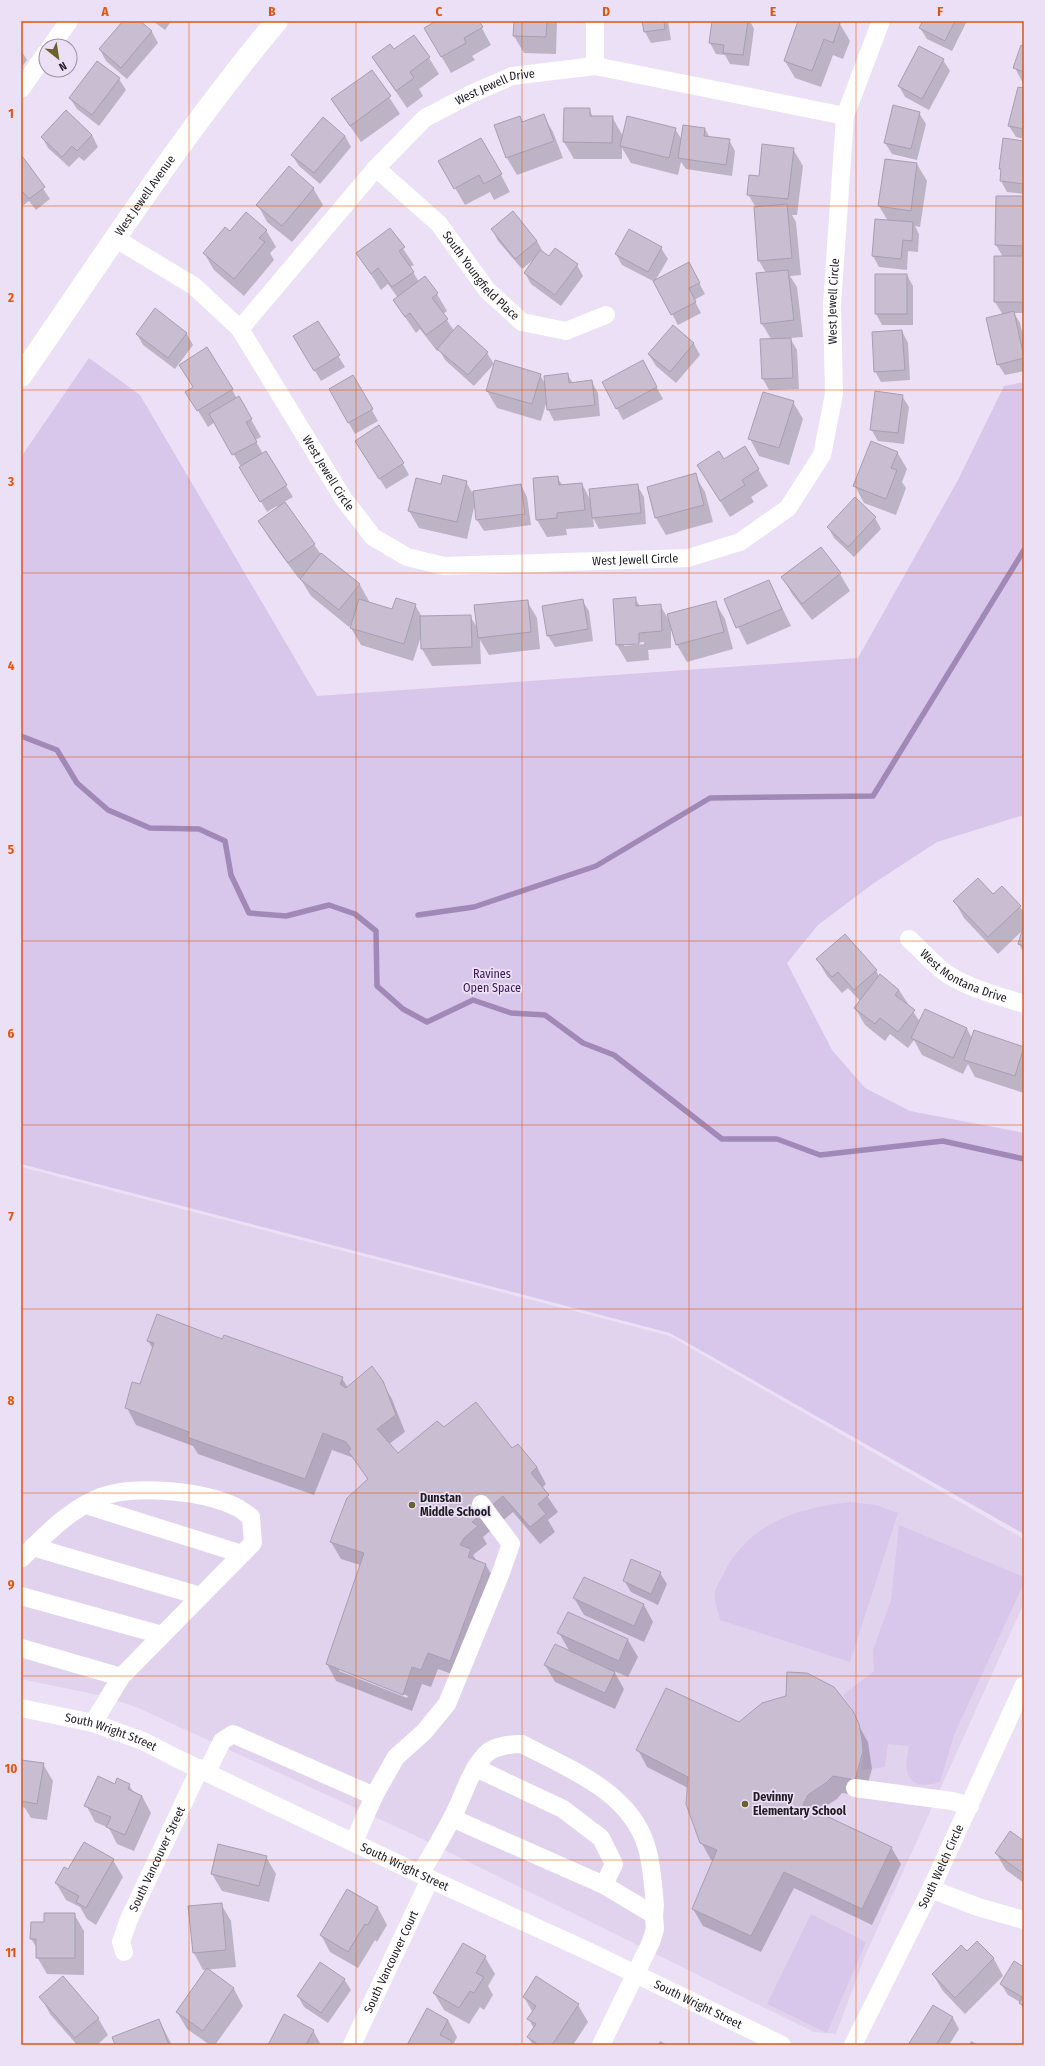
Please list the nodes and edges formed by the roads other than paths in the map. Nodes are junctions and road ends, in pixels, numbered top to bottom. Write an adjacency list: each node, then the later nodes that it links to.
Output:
1 (68, 21): 5 (street)
2 (277, 21): 11 (main road, West Jewell Avenue)
3 (595, 21): 7 (street)
4 (881, 21): 9 (street, West Jewell Circle)
5 (56, 38)
6 (38, 65): 8 (street)
7 (595, 66): 9 (street, West Jewell Drive); 10 (street, West Jewell Drive)
8 (21, 89)
9 (845, 116): 13 (street, West Jewell Circle)
10 (376, 168): 12 (street, South Youngfield Place); 13 (street, West Jewell Drive)
11 (116, 239): 13 (street, West Jewell Circle); 14 (main road, West Jewell Avenue)
12 (606, 315)
13 (240, 329)
14 (21, 376)
15 (909, 939): 16 (street, West Montana Drive)
16 (1024, 1004)
17 (480, 1504): 32 (street)
18 (86, 1505): 19 (street); 20 (street); 20 (street)
19 (27, 1553): 22 (street)
20 (242, 1554): 22 (street)
21 (21, 1596): 23 (street)
22 (200, 1596): 23 (street)
23 (162, 1635): 25 (street)
24 (21, 1648): 25 (street)
25 (121, 1677): 28 (street)
26 (1024, 1685): 33 (street, South Welch Circle)
27 (21, 1708): 28 (street, South Wright Street)
28 (92, 1723): 30 (street, South Wright Street)
29 (476, 1768): 34 (street, South Vancouver Court); 37 (street); 39 (street, South Vancouver Court)
30 (203, 1770): 32 (street, South Vancouver Street); 35 (street, South Wright Street); 41 (street, South Vancouver Street)
31 (855, 1788): 33 (street)
32 (374, 1796): 35 (street)
33 (970, 1806): 38 (street, South Welch Circle)
34 (452, 1818): 36 (street, South Vancouver Court); 37 (street)
35 (354, 1842): 36 (street, South Wright Street)
36 (425, 1877): 42 (street, South Wright Street); 43 (street, South Vancouver Court)
37 (604, 1885): 39 (street)
38 (931, 1889): 40 (street); 46 (street, South Welch Circle)
39 (654, 1915): 42 (street, South Vancouver Court)
40 (1024, 1920)
41 (124, 1952)
42 (635, 1975): 44 (street, South Vancouver Court); 45 (street, South Wright Street)
43 (352, 2045)
44 (601, 2045)
45 (782, 2045)
46 (853, 2045)

